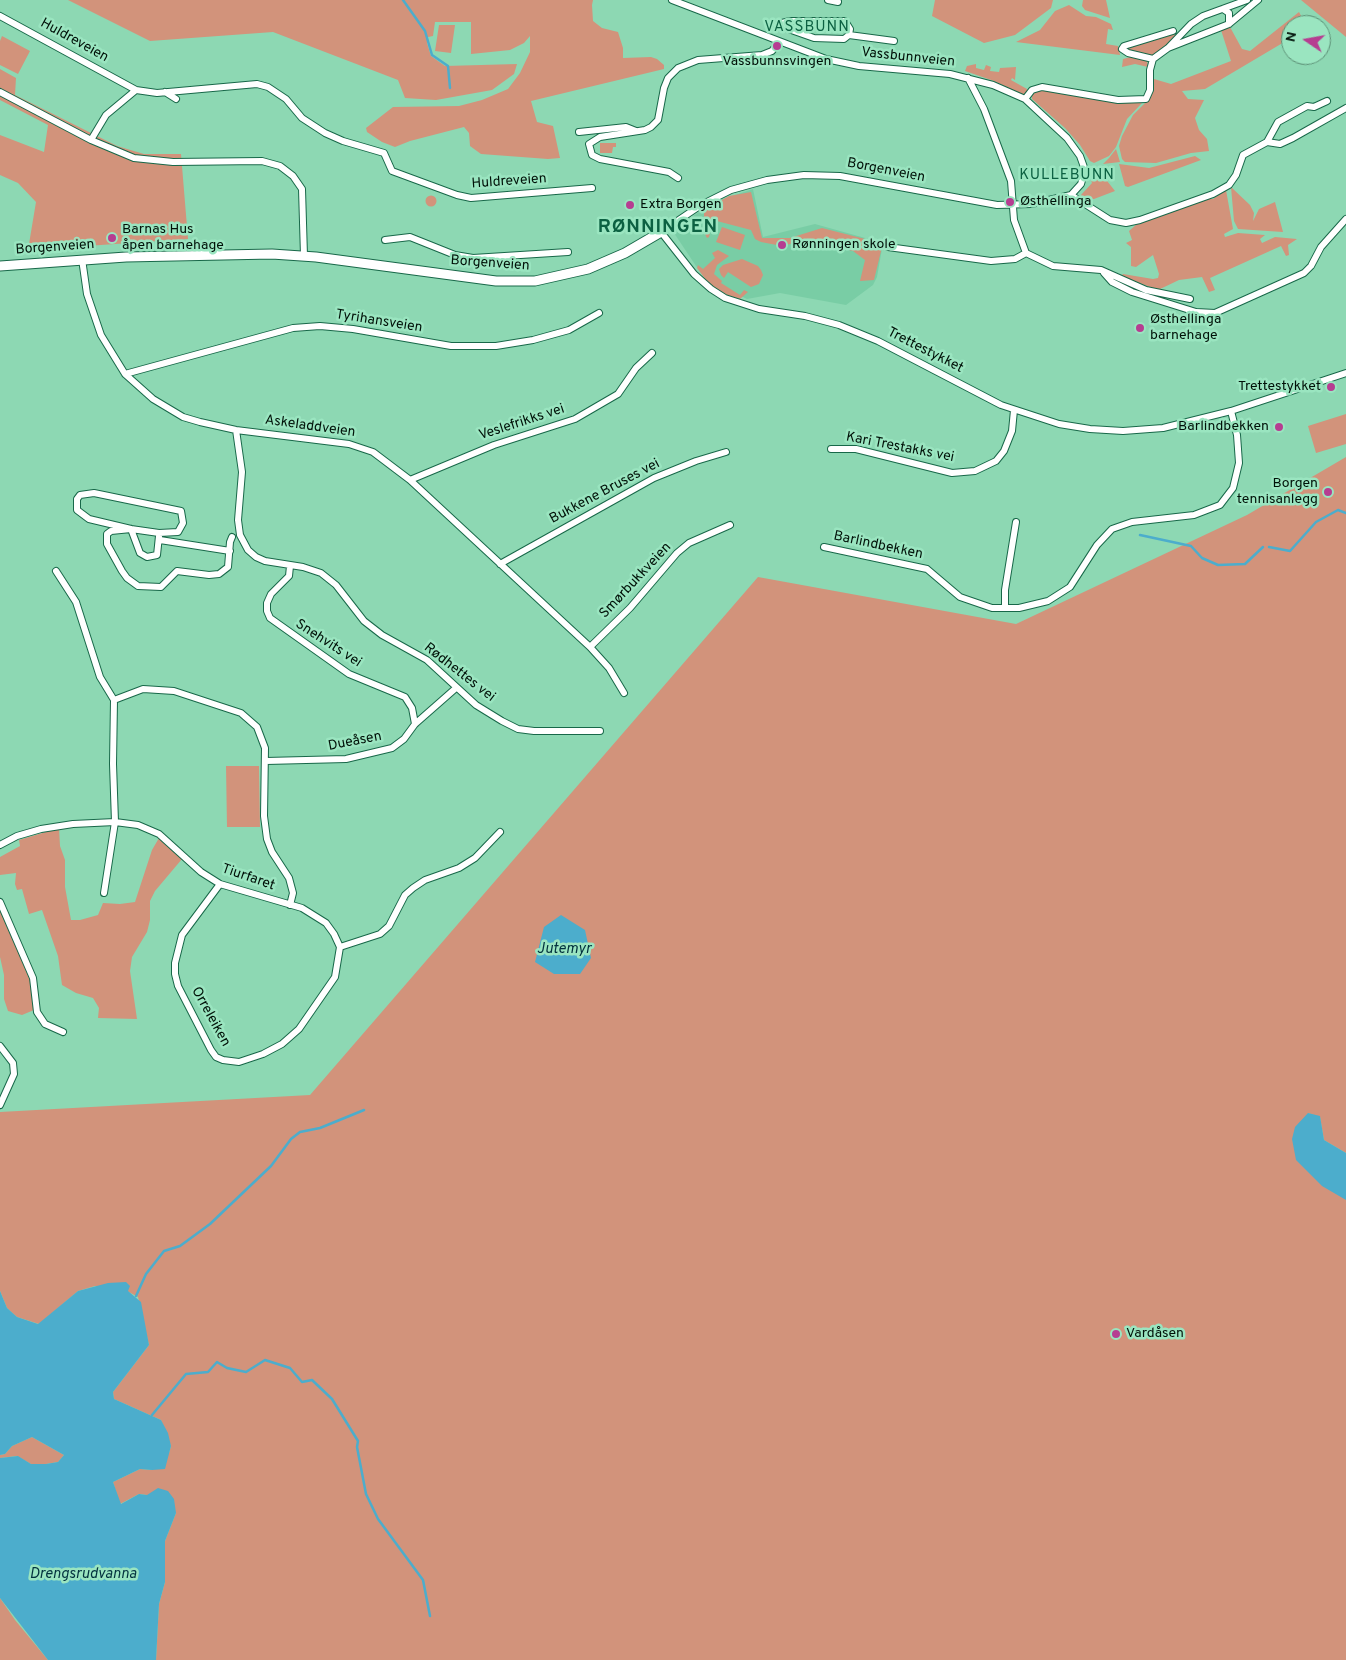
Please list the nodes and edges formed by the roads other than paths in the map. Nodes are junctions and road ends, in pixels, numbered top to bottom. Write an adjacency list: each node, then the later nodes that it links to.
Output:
1 (672, 0): 12 (street, Vassbunnveien)
2 (828, 0): 5 (street)
3 (1246, 0): 6 (street)
4 (1258, 0): 8 (street)
5 (838, 2)
6 (1223, 9): 8 (street); 13 (street)
7 (0, 16): 16 (street, Huldreveien)
8 (1229, 24): 13 (street)
9 (1173, 31): 14 (street)
10 (848, 35): 10 (street); 11 (street)
11 (894, 41)
12 (778, 42): 15 (street, Vassbunnveien); 24 (street)
13 (1168, 48): 14 (street)
14 (1153, 59): 20 (street)
15 (968, 78): 20 (street, Vassbunnveien); 30 (street)
16 (136, 90): 18 (street, Huldreveien); 25 (street)
17 (0, 92): 25 (street)
18 (166, 92): 19 (street); 28 (street, Huldreveien)
19 (176, 99)
20 (1026, 99): 29 (street, Vassbunnveien)
21 (1327, 101): 26 (street)
22 (1346, 108): 26 (street)
23 (579, 132): 24 (street)
24 (637, 132): 27 (street)
25 (91, 140): 37 (street)
26 (1267, 142): 29 (street)
27 (678, 178)
28 (592, 188)
29 (1071, 195): 30 (street, Borgenveien)
30 (1012, 206): 32 (street, Borgenveien); 36 (street)
31 (1346, 219): 40 (street)
32 (661, 232): 37 (street, Borgenveien); 46 (street, Trettestykket)
33 (385, 240): 35 (street)
34 (888, 247): 36 (street)
35 (568, 252)
36 (1026, 253): 40 (street)
37 (304, 256): 38 (street, Borgenveien)
38 (82, 259): 39 (street, Borgenveien); 45 (street, Askeladdveien)
39 (0, 266)
40 (1101, 270): 41 (street)
41 (1190, 299)
42 (599, 313): 45 (street, Tyrihansveien)
43 (652, 352): 51 (street, Veslefrikks vei)
44 (1346, 373): 47 (street, Trettestykket)
45 (125, 374): 48 (street, Askeladdveien)
46 (1014, 410): 47 (street, Trettestykket); 49 (street, Kari Trestakks vei)
47 (1231, 411): 62 (street, Barlindbekken)
48 (236, 430): 51 (street, Askeladdveien); 60 (street, Rødhettes vei)
49 (831, 449)
50 (726, 452): 59 (street, Bukkene Bruses vei)
51 (410, 480): 59 (street, Askeladdveien)
52 (1016, 522): 62 (street)
53 (730, 525): 63 (street, Smørbukkveien)
54 (131, 529): 55 (street); 55 (street); 55 (street); 58 (street)
55 (160, 537): 58 (street)
56 (232, 538): 58 (street)
57 (824, 547): 62 (street, Barlindbekken)
58 (230, 551)
59 (500, 564): 63 (street, Askeladdveien)
60 (290, 566): 64 (street, Rødhettes vei); 67 (street, Snehvits vei)
61 (56, 570): 66 (street)
62 (1005, 608)
63 (590, 647): 65 (street, Askeladdveien)
64 (456, 688): 67 (street, Dueåsen); 68 (street, Rødhettes vei)
65 (624, 693)
66 (114, 700): 69 (street); 70 (street)
67 (415, 724): 69 (street, Dueåsen)
68 (600, 731)
69 (266, 761): 76 (street)
70 (115, 822): 72 (street, Tiurfaret); 73 (street, Tiurfaret); 74 (street)
71 (500, 832): 77 (street)
72 (0, 845)
73 (220, 884): 76 (street, Tiurfaret); 77 (street, Orreleiken)
74 (104, 892)
75 (0, 902): 78 (street)
76 (290, 905): 77 (street, Tiurfaret)
77 (340, 947)
78 (63, 1032)
79 (0, 1046): 80 (street)
80 (0, 1105)

